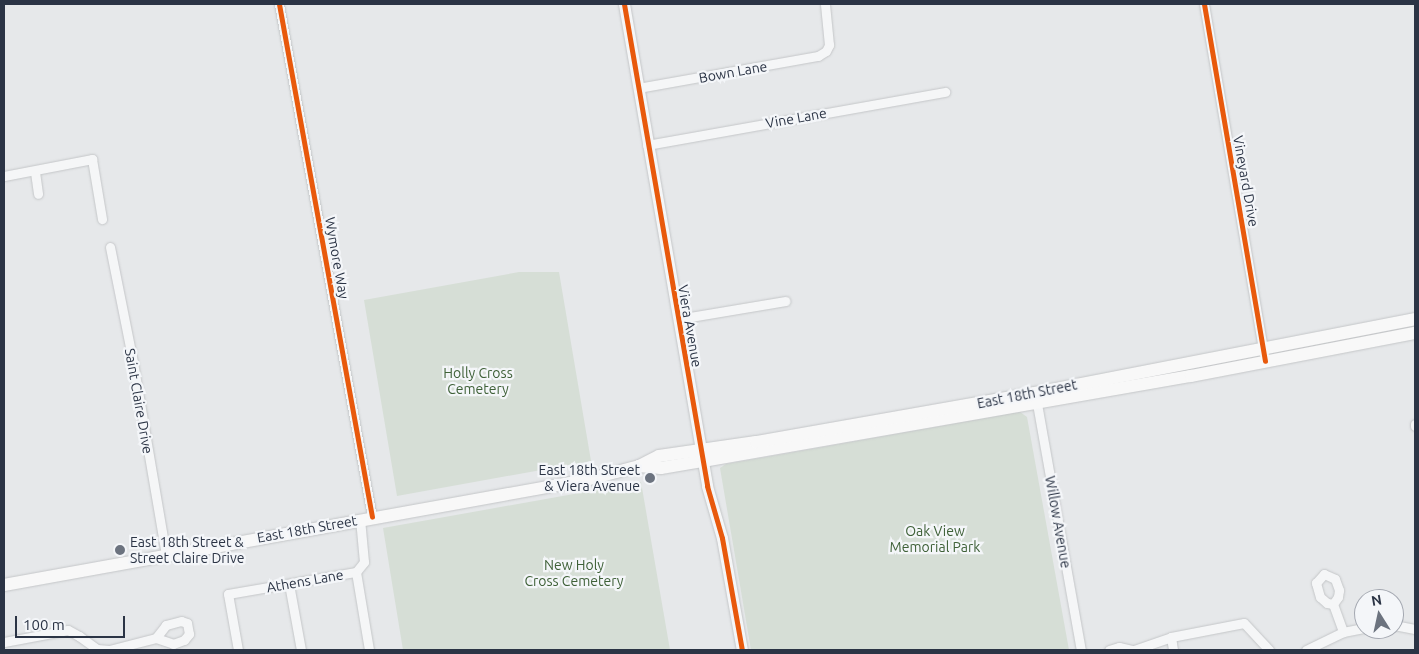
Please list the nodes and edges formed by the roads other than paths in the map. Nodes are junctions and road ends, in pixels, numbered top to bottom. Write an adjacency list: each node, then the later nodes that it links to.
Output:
1 (280, 4): 21 (street, Wymore Way)
2 (624, 4): 5 (street, Viera Avenue)
3 (825, 4): 5 (street, Bown Lane)
4 (1204, 4): 17 (street, Vineyard Drive)
5 (638, 88): 7 (street, Viera Avenue)
6 (944, 92): 7 (street, Vine Lane)
7 (647, 145): 14 (street, Viera Avenue)
8 (35, 172): 9 (street); 10 (street); 11 (street)
9 (4, 176)
10 (38, 194)
11 (102, 219)
12 (110, 247): 22 (street, Saint Claire Drive)
13 (785, 300): 14 (street)
14 (678, 319): 20 (street, Viera Avenue)
15 (1415, 319): 17 (main road, East 18th Street)
16 (1415, 333): 18 (main road, East 18th Street)
17 (1263, 348): 18 (street, Vineyard Drive); 19 (main road, East 18th Street)
18 (1265, 361): 19 (main road, East 18th Street)
19 (1036, 398): 20 (main road, East 18th Street); 36 (street, Willow Avenue)
20 (702, 456): 21 (main road, East 18th Street); 35 (street, Viera Avenue)
21 (366, 518): 22 (main road, East 18th Street); 23 (street, Athens Lane)
22 (166, 555): 24 (main road, East 18th Street)
23 (356, 572): 25 (street, Athens Lane); 34 (street)
24 (4, 584)
25 (289, 584): 32 (street, Athens Lane); 33 (street)
26 (1333, 604): 28 (street)
27 (1354, 630): 28 (street)
28 (1342, 632): 41 (street)
29 (1170, 637): 38 (street); 39 (street); 40 (street)
30 (156, 638): 31 (street)
31 (4, 642)
32 (238, 650)
33 (301, 650)
34 (369, 650)
35 (742, 650)
36 (1081, 650)
37 (1109, 650): 38 (street)
38 (1133, 650)
39 (1173, 650)
40 (1269, 650)
41 (1306, 650)

